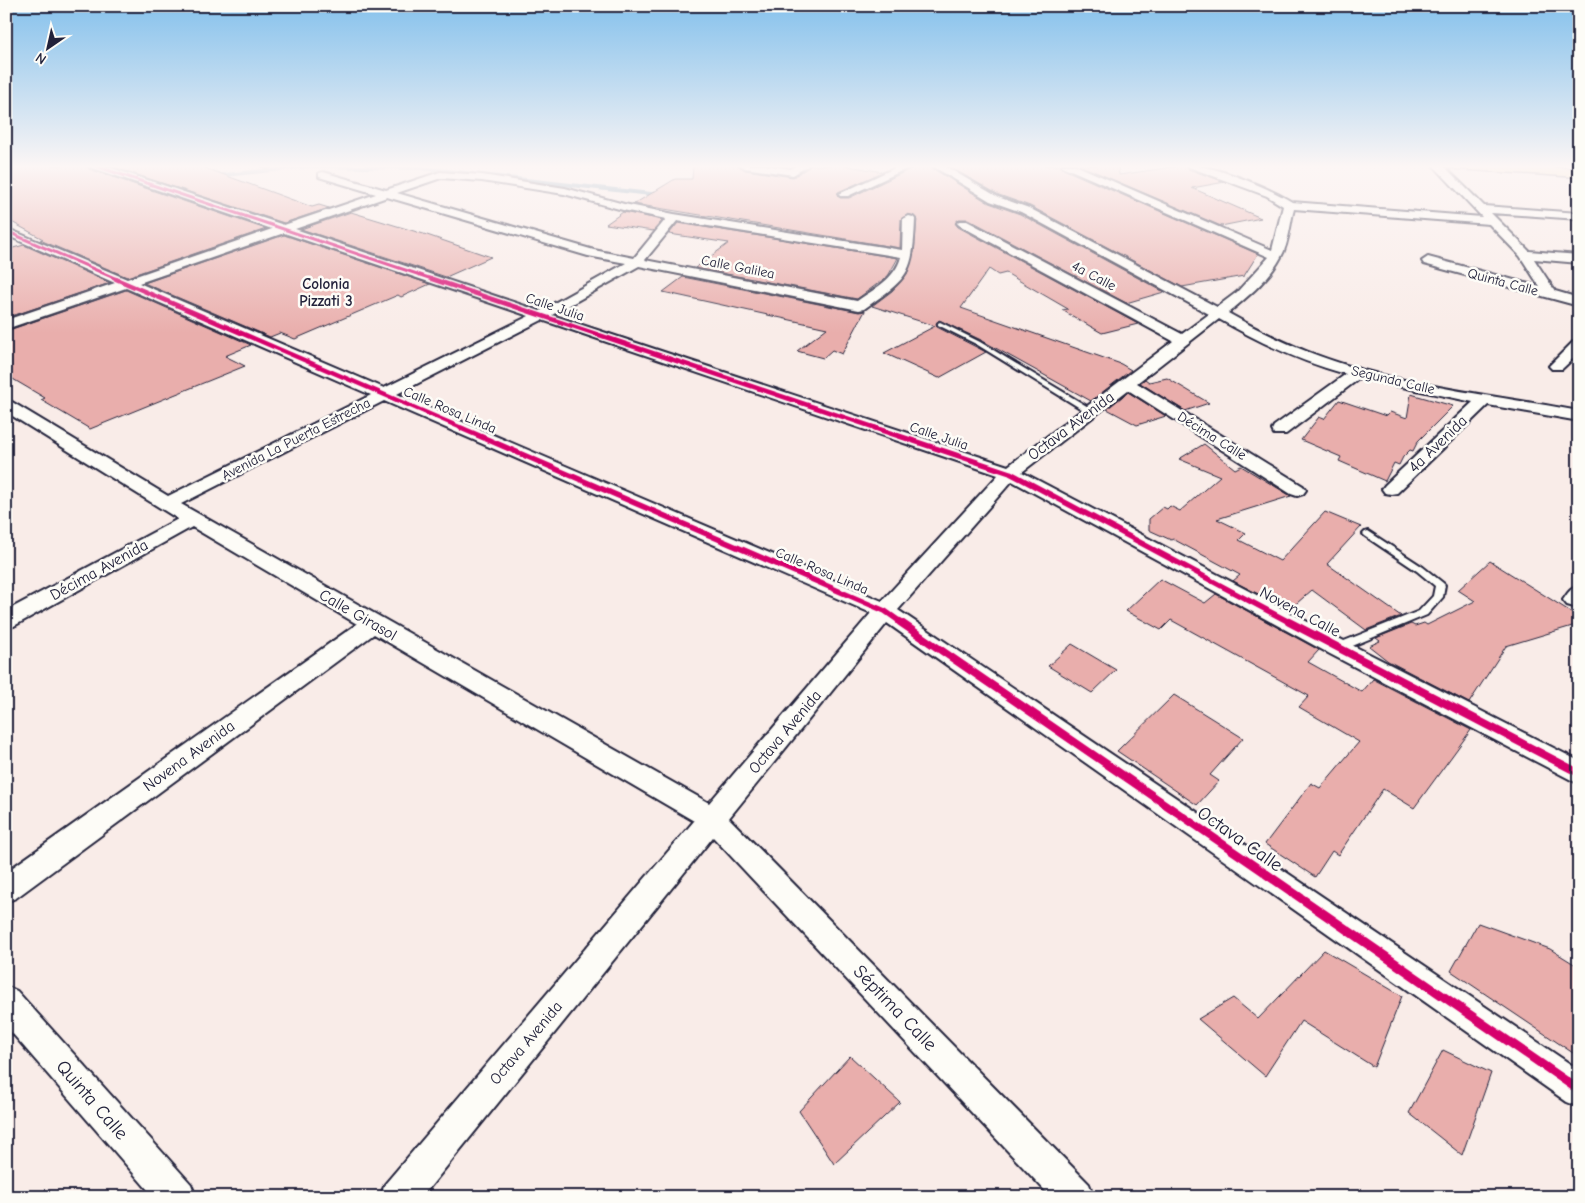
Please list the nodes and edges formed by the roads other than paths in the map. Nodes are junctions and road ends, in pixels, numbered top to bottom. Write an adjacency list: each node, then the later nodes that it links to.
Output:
1 (262, 221): 12 (street, Calle Julia)
2 (308, 221): 12 (street)
3 (481, 221): 19 (street, Calle Galilea)
4 (671, 221): 19 (street, Avenida La Puerta Estrecha)
5 (700, 221): 14 (street)
6 (909, 221): 14 (street)
7 (1046, 221): 23 (street, Segunda Calle)
8 (1196, 221): 16 (street)
9 (1285, 221): 16 (street)
10 (1494, 221): 15 (street)
11 (963, 223): 27 (street, 4a Calle)
12 (286, 229): 20 (street); 24 (street, Calle Julia)
13 (6, 231): 20 (street, Calle Rosa Linda)
14 (906, 254): 19 (street, Calle Galilea)
15 (1525, 254): 17 (street); 21 (street)
16 (1276, 256): 23 (street, Octava Avenida)
17 (1579, 259)
18 (1428, 262): 21 (street, Quinta Calle)
19 (636, 263): 24 (street, Avenida La Puerta Estrecha)
20 (128, 284): 26 (street); 32 (street, Calle Rosa Linda)
21 (1551, 295): 22 (street, Quinta Calle)
22 (1579, 302)
23 (1218, 313): 27 (street, Octava Avenida); 30 (street, Segunda Calle)
24 (540, 316): 32 (street, Avenida La Puerta Estrecha); 38 (street, Calle Julia)
25 (940, 324): 35 (lane)
26 (6, 325)
27 (1184, 341): 31 (street, Octava Avenida)
28 (1579, 344): 29 (street)
29 (1557, 366)
30 (1358, 372): 33 (street, Segunda Calle); 37 (street)
31 (1127, 383): 35 (street, Octava Avenida); 40 (street, Décima Calle)
32 (383, 395): 41 (street, Avenida La Puerta Estrecha); 44 (street, Calle Rosa Linda)
33 (1485, 399): 36 (street, Segunda Calle); 39 (street, 4a Avenida)
34 (6, 405): 41 (street, Calle Girasol)
35 (1091, 411): 38 (street, Octava Avenida)
36 (1579, 416)
37 (1280, 430)
38 (1010, 473): 44 (street, Octava Avenida); 47 (street, Novena Calle)
39 (1391, 489)
40 (1297, 490)
41 (169, 503): 42 (street, Calle Girasol)
42 (192, 519): 45 (street, Décima Avenida); 46 (street, Calle Girasol)
43 (1368, 534): 47 (lane)
44 (885, 611): 49 (street, Octava Avenida); 52 (street, Octava Calle)
45 (6, 621)
46 (373, 624): 49 (street, Calle Girasol); 50 (street, Novena Avenida)
47 (1338, 648): 48 (street, Novena Calle)
48 (1579, 773)
49 (713, 819): 54 (street, Octava Avenida); 55 (street, Séptima Calle)
50 (6, 889)
51 (6, 1002): 53 (street, Quinta Calle)
52 (1579, 1090)
53 (178, 1197)
54 (398, 1197)
55 (1076, 1197)

